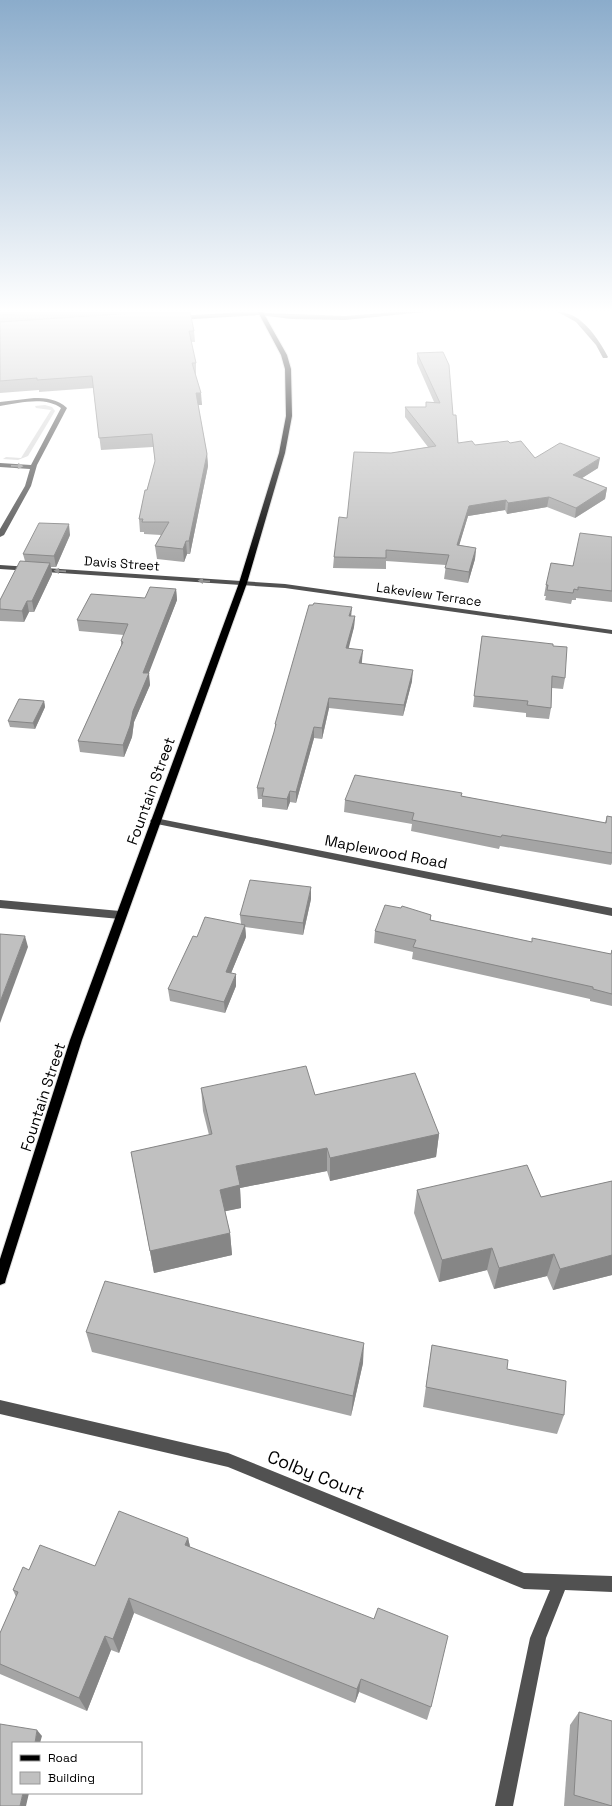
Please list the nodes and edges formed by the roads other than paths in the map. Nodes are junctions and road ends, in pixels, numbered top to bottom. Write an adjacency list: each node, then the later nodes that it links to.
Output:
1 (289, 396): 7 (main road, Fountain Street)
2 (0, 404): 4 (street)
3 (0, 465): 4 (street, one-way to 4)
4 (34, 467): 5 (street)
5 (0, 535)
6 (0, 567): 7 (street, Davis Street, one-way to 6)
7 (243, 583): 8 (street, Lakeview Terrace); 9 (main road, Fountain Street)
8 (612, 632)
9 (155, 821): 11 (street, Maplewood Road); 12 (main road, Fountain Street)
10 (0, 904): 12 (street)
11 (612, 912)
12 (120, 915): 13 (main road, Fountain Street)
13 (0, 1279)
14 (0, 1406): 15 (street, Colby Court)
15 (561, 1582): 16 (street, Colby Court); 17 (street)
16 (612, 1584)
17 (504, 1806)

